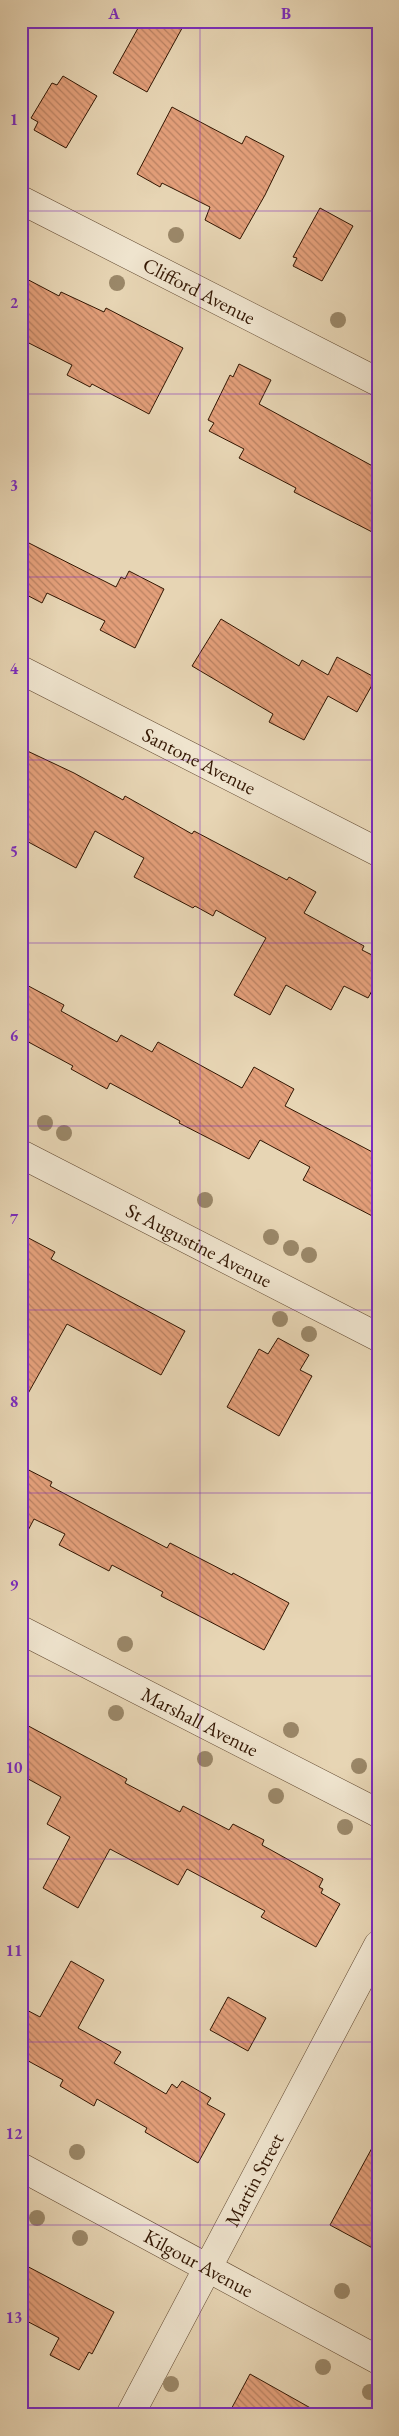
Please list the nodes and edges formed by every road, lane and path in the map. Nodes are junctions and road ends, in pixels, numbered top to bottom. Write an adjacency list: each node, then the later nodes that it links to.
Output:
1 (21, 200): 2 (street, Clifford Avenue)
2 (378, 382)
3 (21, 670): 4 (street, Santone Avenue)
4 (378, 852)
5 (21, 1154): 6 (street, St Augustine Avenue)
6 (378, 1337)
7 (21, 1630): 8 (street, Marshall Avenue)
8 (378, 1813)
9 (378, 1945): 11 (street, Martin Street)
10 (21, 2167): 11 (street, Kilgour Avenue)
11 (209, 2266): 12 (street, Kilgour Avenue); 13 (street, Martin Street)
12 (378, 2360)
13 (130, 2415)

